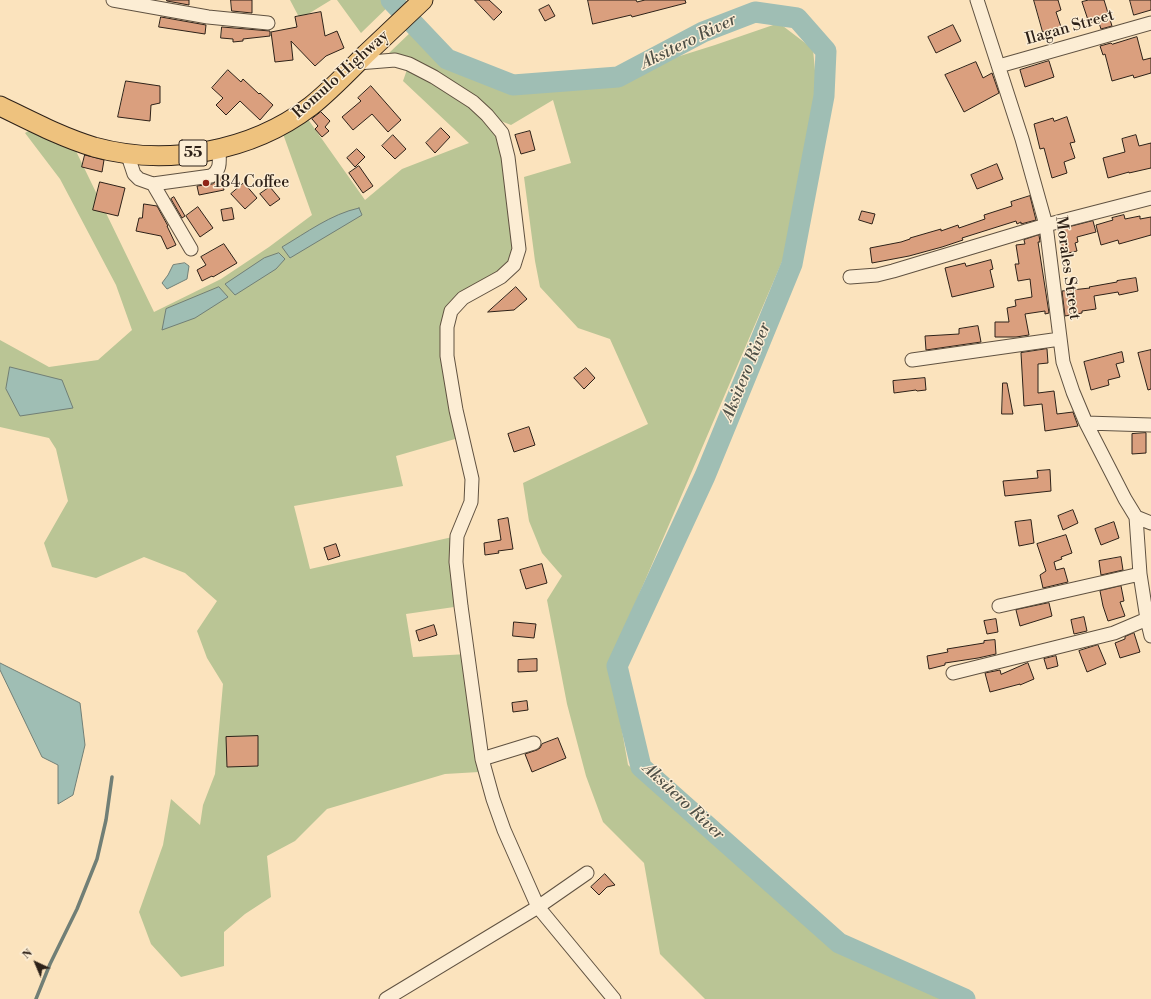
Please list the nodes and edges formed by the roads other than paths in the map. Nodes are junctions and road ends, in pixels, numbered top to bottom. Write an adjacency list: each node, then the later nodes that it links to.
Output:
1 (113, 0): 4 (street)
2 (423, 0): 6 (highway, Romulo Highway / 55)
3 (977, 0): 7 (street, Morales Street)
4 (268, 23)
5 (1151, 23): 7 (street, Ilagan Street)
6 (361, 59): 9 (highway, Romulo Highway / 55); 28 (street)
7 (999, 66): 13 (street, Morales Street)
8 (0, 106): 10 (highway, Romulo Highway / 55)
9 (219, 149): 10 (highway, Romulo Highway / 55); 11 (street)
10 (127, 154): 11 (street)
11 (153, 184): 14 (street)
12 (1151, 198): 13 (street)
13 (1046, 225): 15 (street); 16 (street, Morales Street)
14 (191, 249)
15 (850, 277)
16 (1060, 339): 17 (street); 18 (street, Morales Street)
17 (912, 360)
18 (1086, 423): 19 (street); 20 (street, Morales Street)
19 (1151, 425)
20 (1136, 517): 21 (street); 22 (street)
21 (1151, 523)
22 (1140, 574): 23 (street); 24 (street)
23 (998, 606)
24 (1147, 619): 25 (street); 26 (street)
25 (1151, 636)
26 (953, 673)
27 (534, 743): 28 (street)
28 (482, 760): 30 (street)
29 (587, 873): 30 (street)
30 (538, 906): 31 (street); 32 (street)
31 (386, 999)
32 (614, 999)

